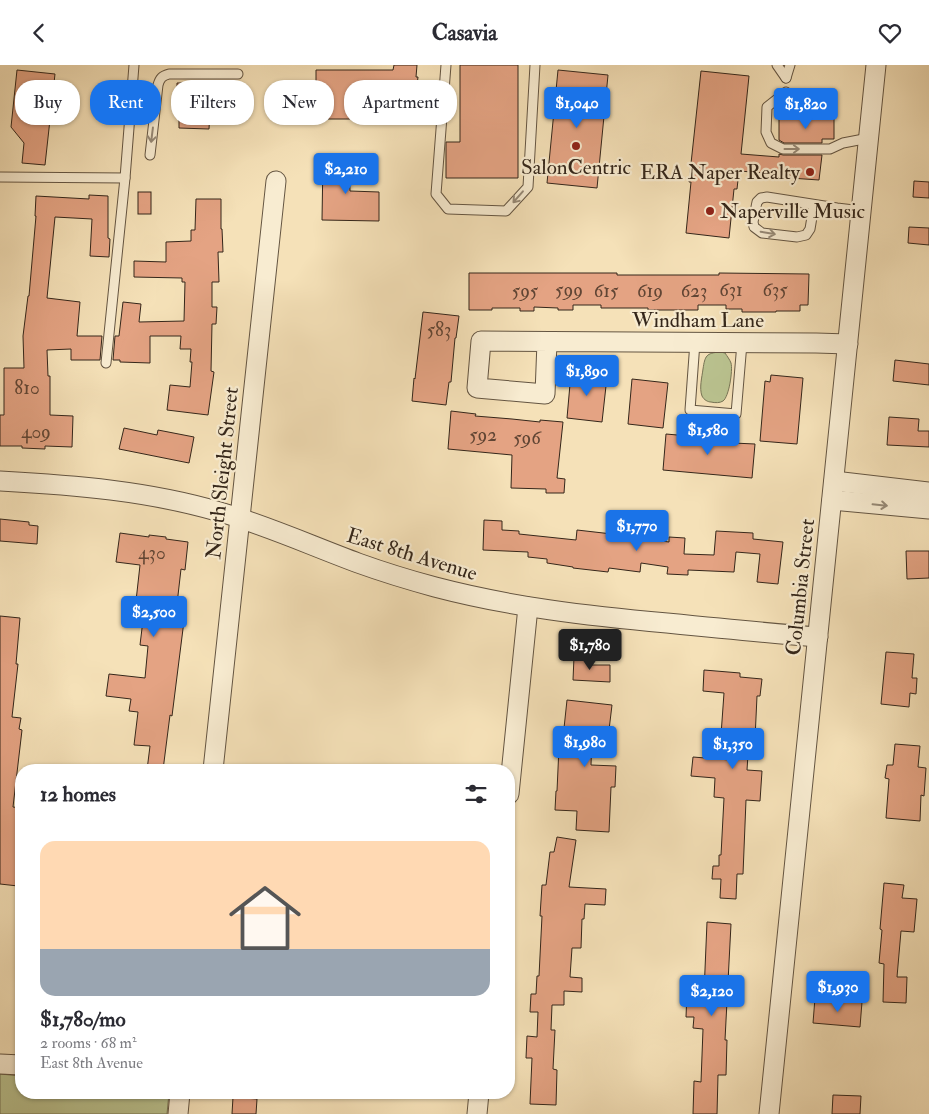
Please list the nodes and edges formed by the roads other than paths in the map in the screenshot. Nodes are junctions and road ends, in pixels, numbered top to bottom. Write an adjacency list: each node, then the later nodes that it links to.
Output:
1 (134, 65): 12 (lane)
2 (446, 65): 3 (lane, one-way to 2)
3 (535, 65)
4 (777, 65): 5 (lane)
5 (790, 65)
6 (876, 65): 9 (street, Columbia Street)
7 (238, 74): 10 (lane, one-way to 10)
8 (786, 92): 9 (lane, one-way to 9)
9 (870, 138): 15 (street, Columbia Street)
10 (150, 155)
11 (0, 177): 12 (lane)
12 (125, 178): 20 (lane)
13 (276, 181): 26 (street, North Sleight Street)
14 (814, 205): 14 (lane, one-way to 14); 15 (lane)
15 (862, 211): 19 (street, Columbia Street)
16 (547, 342): 17 (street, Windham Lane)
17 (695, 342): 18 (street, Windham Lane); 18 (lane)
18 (742, 343): 19 (street, Windham Lane)
19 (848, 344): 22 (street, Columbia Street)
20 (106, 363)
21 (0, 481): 26 (street, East 8th Avenue)
22 (834, 481): 23 (street); 24 (street, Columbia Street)
23 (929, 492)
24 (832, 500): 25 (street, one-way to 25); 28 (street, Columbia Street)
25 (929, 509)
26 (239, 518): 27 (street, East 8th Avenue); 29 (street, North Sleight Street)
27 (528, 607): 28 (street, East 8th Avenue); 30 (street)
28 (818, 637): 37 (street, Columbia Street)
29 (214, 764)
30 (512, 764)
31 (0, 1064): 32 (street)
32 (15, 1065)
33 (179, 1099): 35 (street)
34 (478, 1099): 36 (street)
35 (178, 1114)
36 (477, 1114)
37 (769, 1114)

